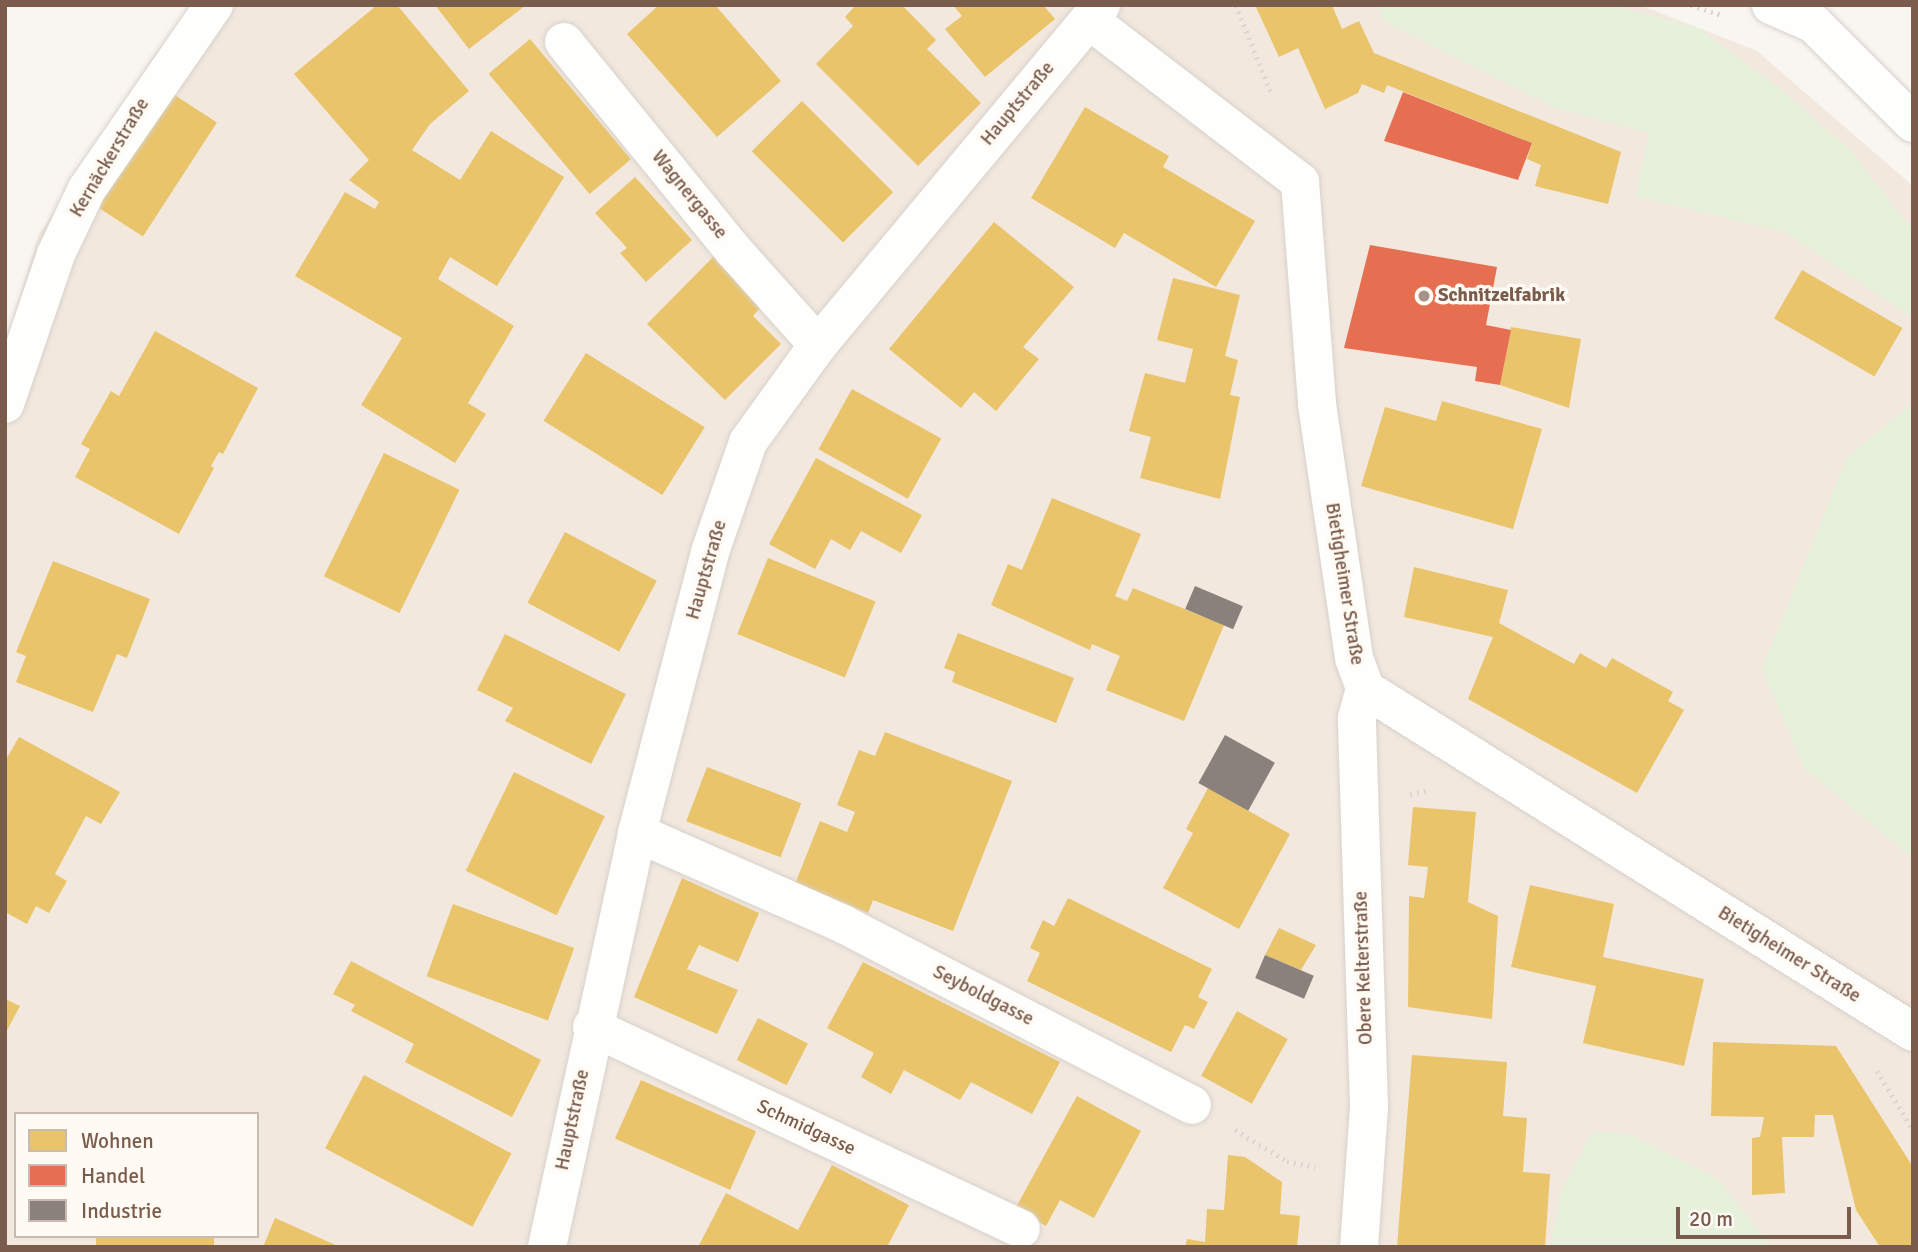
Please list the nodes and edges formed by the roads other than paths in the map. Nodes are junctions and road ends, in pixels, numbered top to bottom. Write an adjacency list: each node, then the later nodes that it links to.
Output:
1 (214, 5): 7 (street, Kernäckerstraße)
2 (1771, 5): 5 (street)
3 (1095, 12): 6 (street, Hauptstraße); 8 (street, Bietigheimer Straße)
4 (564, 41): 6 (street, Wagnergasse)
5 (1913, 123)
6 (818, 345): 9 (street, Hauptstraße)
7 (5, 404)
8 (1365, 689): 11 (street, Bietigheimer Straße); 15 (street, Obere Kelterstraße)
9 (637, 833): 10 (street, Hauptstraße); 12 (street, Seyboldgasse)
10 (592, 1027): 13 (street, Schmidgasse); 14 (street, Hauptstraße)
11 (1913, 1032)
12 (1192, 1105)
13 (1021, 1229)
14 (547, 1247)
15 (1359, 1247)

